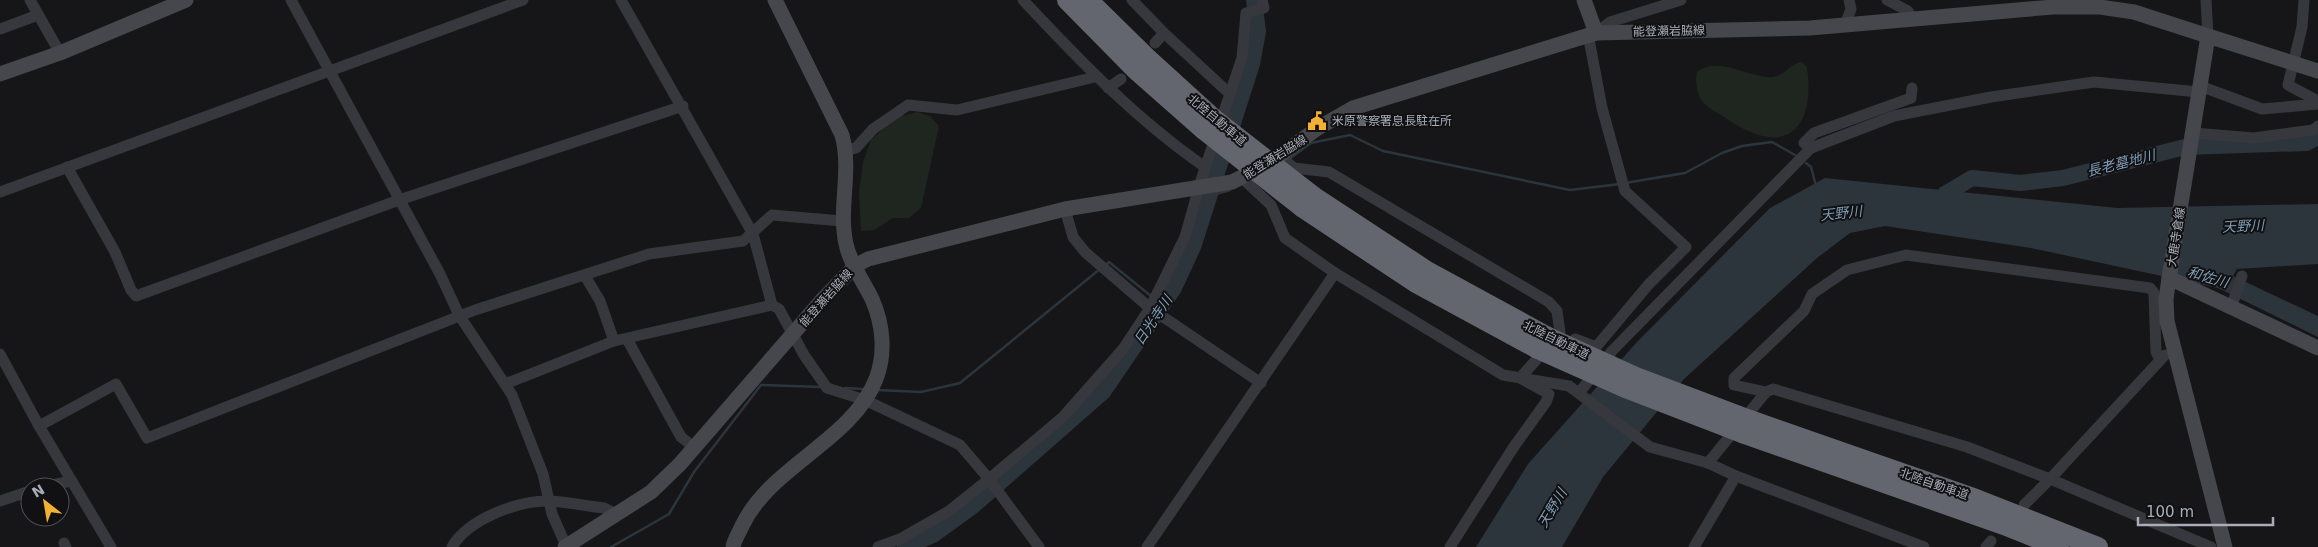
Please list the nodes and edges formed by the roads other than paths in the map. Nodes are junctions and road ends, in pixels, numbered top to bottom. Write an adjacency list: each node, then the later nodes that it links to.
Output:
1 (30, 0): 21 (street)
2 (186, 0): 29 (main road)
3 (291, 0): 31 (street)
4 (523, 0): 31 (street)
5 (622, 0): 41 (street)
6 (775, 0): 46 (main road)
7 (1023, 0): 34 (street)
8 (1067, 0): 42 (highway, 北陸自動車道)
9 (1088, 0): 42 (highway, 北陸自動車道)
10 (1132, 0): 26 (street)
11 (1584, 0): 25 (main road)
12 (1681, 0): 25 (street)
13 (1849, 0): 23 (street)
14 (1887, 0): 22 (street)
15 (2206, 0): 27 (street)
16 (2304, 0): 30 (street)
17 (2099, 3): 18 (main road, 能登瀬岩脇線); 20 (main road, 能登瀬岩脇線)
18 (2052, 4): 22 (main road, 能登瀬岩脇線)
19 (1261, 5): 39 (street)
20 (2133, 6): 27 (main road, 能登瀬岩脇線)
21 (38, 15): 24 (street); 29 (street)
22 (1911, 18): 23 (main road, 能登瀬岩脇線)
23 (1846, 25): 25 (main road, 能登瀬岩脇線)
24 (0, 28)
25 (1592, 33): 47 (main road, 能登瀬岩脇線); 68 (street)
26 (1164, 34): 28 (street); 39 (street)
27 (2208, 36): 30 (main road); 38 (main road, 大鹿寺倉線)
28 (1155, 43)
29 (60, 53): 33 (main road)
30 (2294, 63): 32 (main road); 40 (street)
31 (331, 71): 48 (street); 53 (street)
32 (2318, 71)
33 (0, 74)
34 (1095, 77): 36 (street); 46 (street)
35 (1121, 79): 36 (street)
36 (1108, 88): 49 (street)
37 (1912, 88): 45 (street)
38 (2200, 89): 40 (street); 44 (main road, 大鹿寺倉線); 45 (street)
39 (1230, 94): 49 (street)
40 (2318, 102)
41 (683, 106): 53 (street); 56 (street)
42 (1209, 124): 68 (highway, 北陸自動車道, bridge)
43 (2318, 126): 44 (street)
44 (2193, 133): 59 (main road, 大鹿寺倉線)
45 (1811, 148): 78 (street)
46 (846, 150): 55 (main road)
47 (1280, 156): 50 (main road, 能登瀬岩脇線); 68 (street)
48 (67, 167): 52 (street); 53 (street)
49 (1205, 167): 51 (street)
50 (1242, 178): 51 (main road, 能登瀬岩脇線); 58 (street)
51 (1202, 187): 54 (main road, 能登瀬岩脇線); 64 (street)
52 (0, 192)
53 (399, 200): 65 (street)
54 (1065, 209): 57 (main road, 能登瀬岩脇線); 64 (street)
55 (842, 221): 56 (street); 57 (main road)
56 (753, 234): 60 (street); 63 (street)
57 (855, 266): 66 (main road, 能登瀬岩脇線); 79 (main road)
58 (1336, 273): 74 (street); 75 (street)
59 (2170, 275): 62 (main road); 70 (main road, 大鹿寺倉線)
60 (585, 276): 65 (street); 69 (street)
61 (2242, 276): 62 (street)
62 (2232, 304): 71 (main road)
63 (772, 305): 66 (street); 67 (street)
64 (1150, 308): 75 (street); 87 (street)
65 (459, 316): 76 (street); 80 (street)
66 (793, 335): 79 (street); 82 (main road, 能登瀬岩脇線)
67 (627, 339): 69 (street); 82 (street)
68 (1548, 339): 74 (street); 81 (highway, 北陸自動車道, bridge)
69 (614, 341): 76 (street)
70 (2173, 348): 73 (street); 106 (main road, 大鹿寺倉線)
71 (2318, 348)
72 (0, 354): 80 (street)
73 (2160, 359): 77 (street); 85 (street)
74 (1520, 378): 78 (street); 100 (street)
75 (1261, 383): 99 (street)
76 (504, 384): 90 (street)
77 (1766, 392): 83 (street); 85 (street)
78 (1578, 393): 83 (street)
79 (865, 400): 87 (street); 96 (main road)
80 (39, 426): 86 (street)
81 (1746, 427): 103 (highway, 北陸自動車道); 104 (highway, 北陸自動車道)
82 (695, 448): 92 (main road, 能登瀬岩脇線)
83 (1708, 463): 84 (street)
84 (1736, 476): 101 (street); 102 (street)
85 (2050, 479): 91 (street); 105 (street)
86 (71, 481): 94 (street)
87 (990, 481): 97 (street); 98 (street)
88 (20, 494): 89 (street)
89 (0, 501)
90 (549, 501): 92 (street); 93 (street); 95 (street)
91 (2024, 505)
92 (615, 517): 93 (main road, 能登瀬岩脇線)
93 (564, 544)
94 (111, 547)
95 (452, 547)
96 (733, 547)
97 (878, 547)
98 (1038, 547)
99 (1147, 547)
100 (1450, 547)
101 (1694, 547)
102 (1924, 547)
103 (2059, 547)
104 (2098, 547)
105 (2211, 547)
106 (2225, 547)

